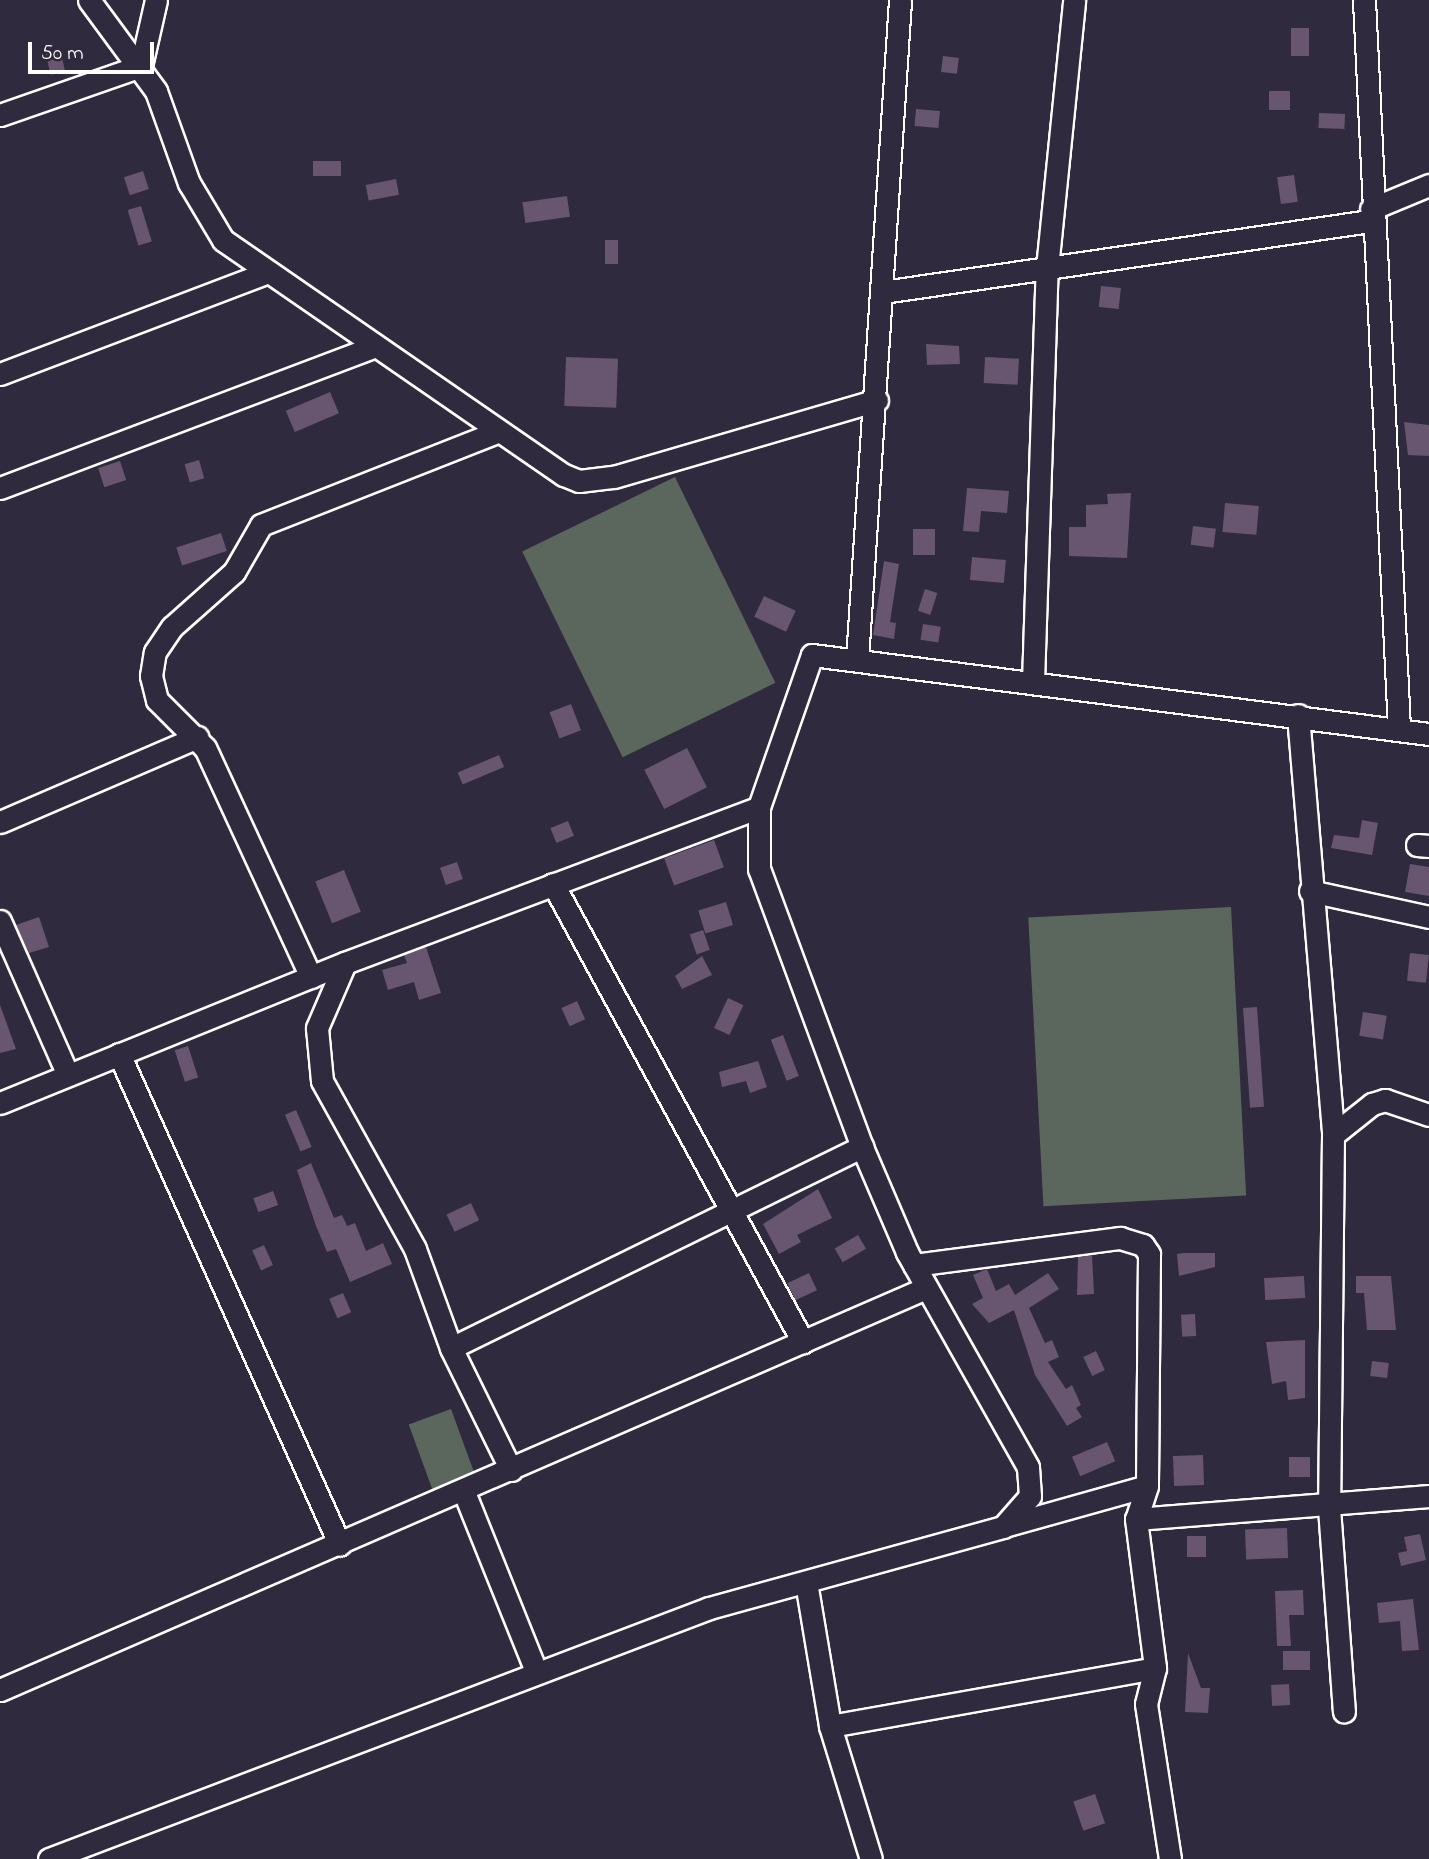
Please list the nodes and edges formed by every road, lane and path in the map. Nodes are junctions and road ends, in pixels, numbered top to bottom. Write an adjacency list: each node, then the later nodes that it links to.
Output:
1 (89, 0): 6 (street)
2 (156, 0): 6 (street)
3 (900, 0): 12 (street)
4 (1074, 0): 10 (street)
5 (1364, 0): 9 (street)
6 (141, 66): 7 (street); 11 (street)
7 (0, 115)
8 (1429, 185): 9 (street)
9 (1372, 215): 10 (street); 21 (street)
10 (1046, 268): 12 (street); 19 (street)
11 (266, 273): 13 (street); 14 (street)
12 (883, 292): 15 (street)
13 (373, 347): 16 (street); 17 (street)
14 (0, 374)
15 (877, 400): 16 (street); 18 (street)
16 (497, 432): 23 (street)
17 (0, 488)
18 (858, 660): 19 (street); 24 (street)
19 (1033, 682): 20 (street)
20 (1298, 715): 21 (street); 27 (street)
21 (1399, 729): 22 (street)
22 (1429, 734)
23 (197, 737): 25 (street); 31 (street)
24 (759, 807): 26 (street); 37 (street)
25 (0, 822)
26 (553, 884): 30 (street); 38 (street)
27 (1310, 891): 28 (street); 36 (street)
28 (1429, 917)
29 (0, 921): 33 (street)
30 (345, 963): 31 (street); 42 (street)
31 (311, 977): 32 (street)
32 (119, 1054): 33 (street); 50 (street)
33 (68, 1075): 34 (street)
34 (0, 1103)
35 (1429, 1115): 36 (street)
36 (1333, 1135): 47 (street)
37 (862, 1147): 38 (street); 39 (street)
38 (731, 1210): 41 (street); 42 (street)
39 (914, 1265): 40 (street); 44 (street)
40 (926, 1288): 41 (street); 49 (street)
41 (803, 1342): 43 (street)
42 (451, 1348): 43 (street)
43 (511, 1470): 45 (street)
44 (1147, 1486): 48 (street); 49 (street)
45 (464, 1492): 50 (street); 53 (street)
46 (1429, 1496): 47 (street)
47 (1329, 1508): 48 (street); 55 (street)
48 (1136, 1519): 52 (street)
49 (1003, 1527): 51 (street)
50 (340, 1545): 54 (street)
51 (806, 1582): 53 (street); 56 (street)
52 (1155, 1668): 56 (street); 60 (street)
53 (536, 1671): 57 (street)
54 (0, 1689)
55 (1344, 1711)
56 (830, 1726): 59 (street)
57 (82, 1853): 58 (street)
58 (49, 1859)
59 (871, 1859)
60 (1170, 1859)

